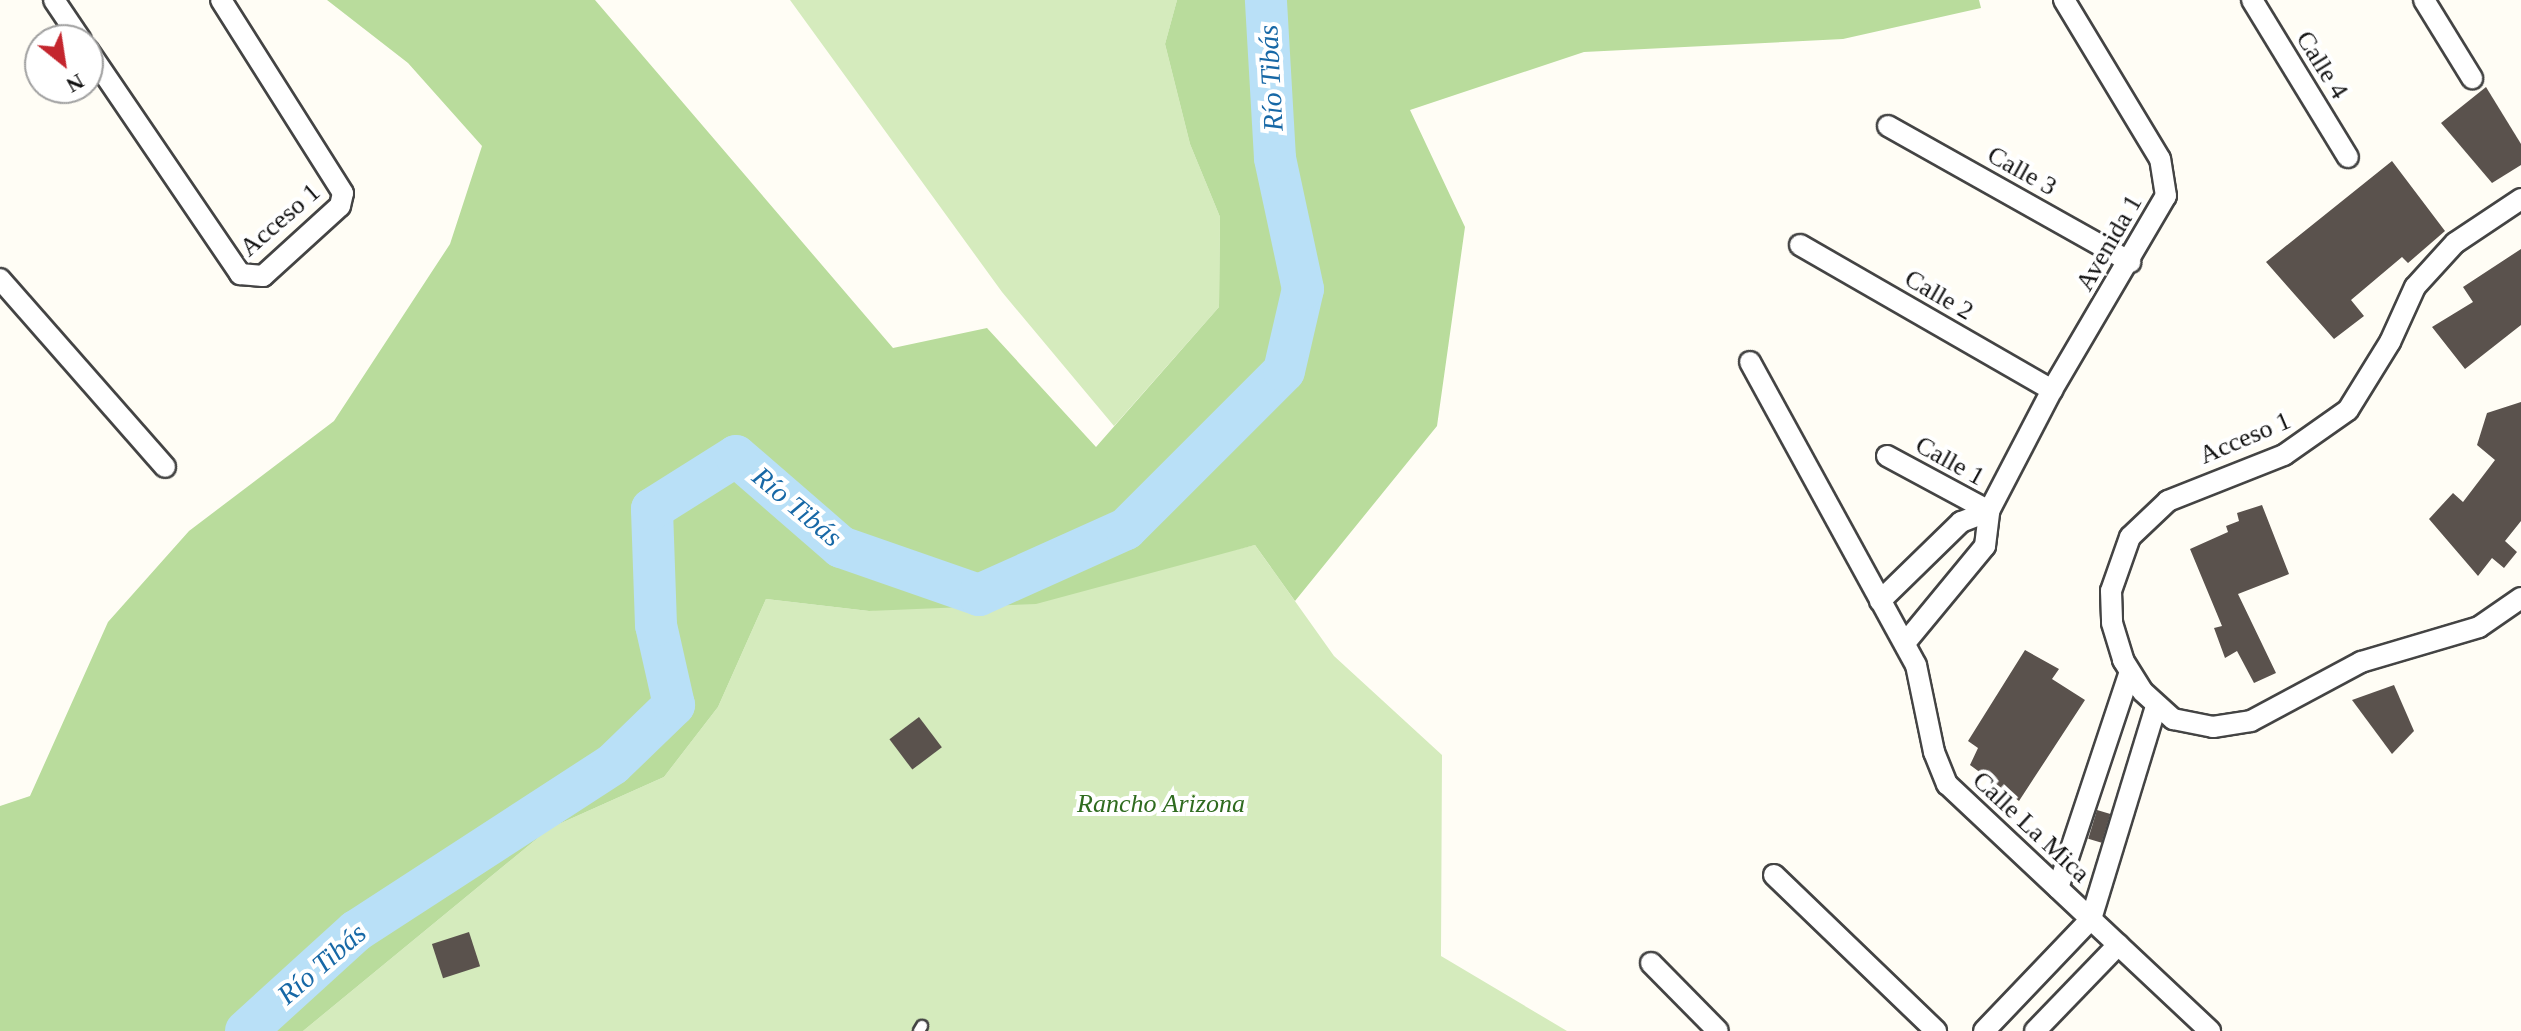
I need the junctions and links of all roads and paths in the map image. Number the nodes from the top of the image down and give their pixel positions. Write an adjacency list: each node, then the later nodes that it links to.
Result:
1 (54, 0): 6 (street)
2 (221, 0): 7 (street, Acceso 1)
3 (2064, 0): 13 (street, Avenida 1)
4 (2252, 0): 10 (street, Calle 4)
5 (2424, 0): 8 (street)
6 (70, 24)
7 (104, 74)
8 (2472, 78)
9 (1888, 126): 13 (street, Calle 3)
10 (2348, 157)
11 (2521, 199): 23 (street, Acceso 1)
12 (1800, 245): 16 (street, Calle 2)
13 (2130, 262): 16 (street, Avenida 1)
14 (0, 279): 18 (street)
15 (1750, 362): 20 (street, Calle La Mica)
16 (2052, 390): 19 (street, Avenida 1)
17 (1887, 456): 19 (street, Calle 1)
18 (165, 467)
19 (1989, 511): 20 (street); 22 (street, Avenida 1)
20 (1880, 601): 22 (street, Calle La Mica)
21 (2520, 601): 24 (street, Acceso 1)
22 (1905, 643): 26 (street, Calle La Mica)
23 (2129, 674): 24 (street, Acceso 1); 26 (street)
24 (2156, 706): 27 (street)
25 (1774, 875): 31 (street)
26 (2058, 888): 27 (street, Calle La Mica)
27 (2091, 919): 28 (street, Calle La Mica); 32 (street)
28 (2118, 945): 33 (street); 34 (street, Calle La Mica)
29 (1651, 963): 30 (street)
30 (1718, 1031)
31 (1936, 1031)
32 (1984, 1031)
33 (2035, 1031)
34 (2210, 1031)

